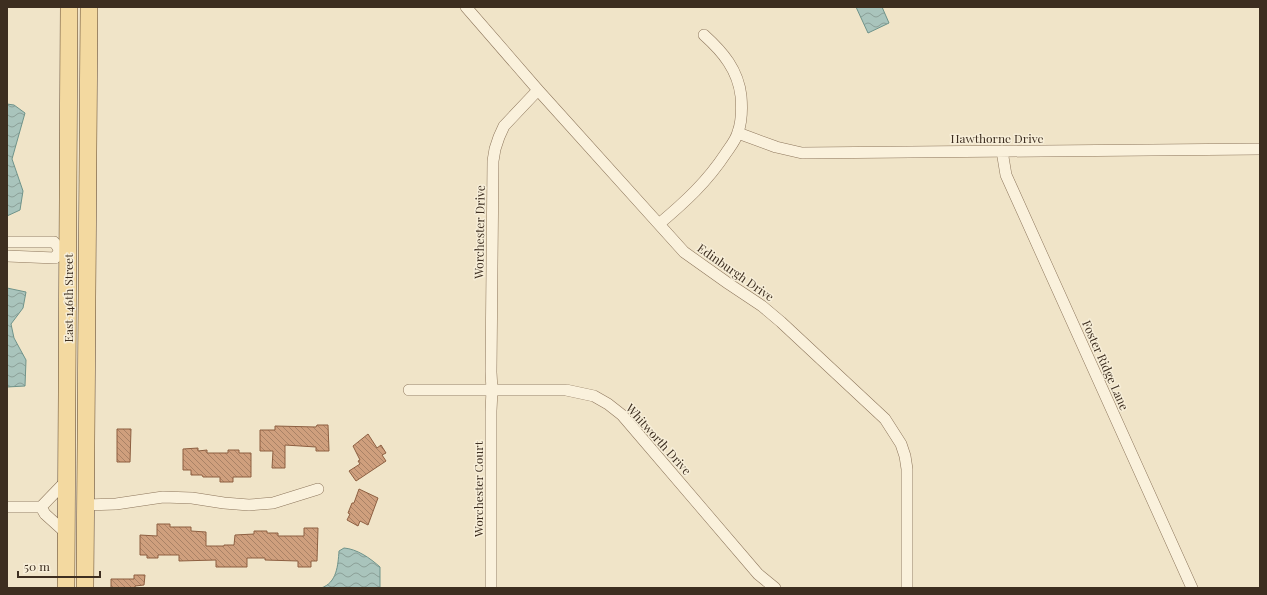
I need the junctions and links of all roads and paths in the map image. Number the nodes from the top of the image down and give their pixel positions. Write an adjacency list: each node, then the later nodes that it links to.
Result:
1 (70, 7): 11 (main road, East 146th Street)
2 (89, 7): 12 (main road, East 146th Street)
3 (466, 7): 5 (street, Edinburgh Drive)
4 (704, 35): 6 (street)
5 (538, 90): 9 (street, Edinburgh Drive); 15 (street, Worchester Drive)
6 (738, 133): 8 (street, Hawthorne Drive); 9 (street)
7 (1260, 149): 8 (street, Hawthorne Drive)
8 (1002, 152): 27 (street, Foster Ridge Lane)
9 (659, 224): 26 (street, Edinburgh Drive)
10 (7, 242): 11 (street)
11 (64, 250): 12 (street); 13 (street); 16 (main road, East 146th Street)
12 (88, 251): 18 (main road, East 146th Street)
13 (7, 256)
14 (409, 390): 15 (street, Whitworth Drive)
15 (492, 390): 24 (street, Worchester Court); 25 (street, Whitworth Drive)
16 (67, 480): 20 (street); 21 (main road, East 146th Street)
17 (318, 489): 18 (street)
18 (86, 505): 23 (main road, East 146th Street)
19 (7, 507): 20 (street)
20 (41, 507): 21 (street)
21 (66, 533): 22 (main road, East 146th Street)
22 (66, 588)
23 (85, 588)
24 (491, 588)
25 (775, 588)
26 (907, 588)
27 (1192, 588)

